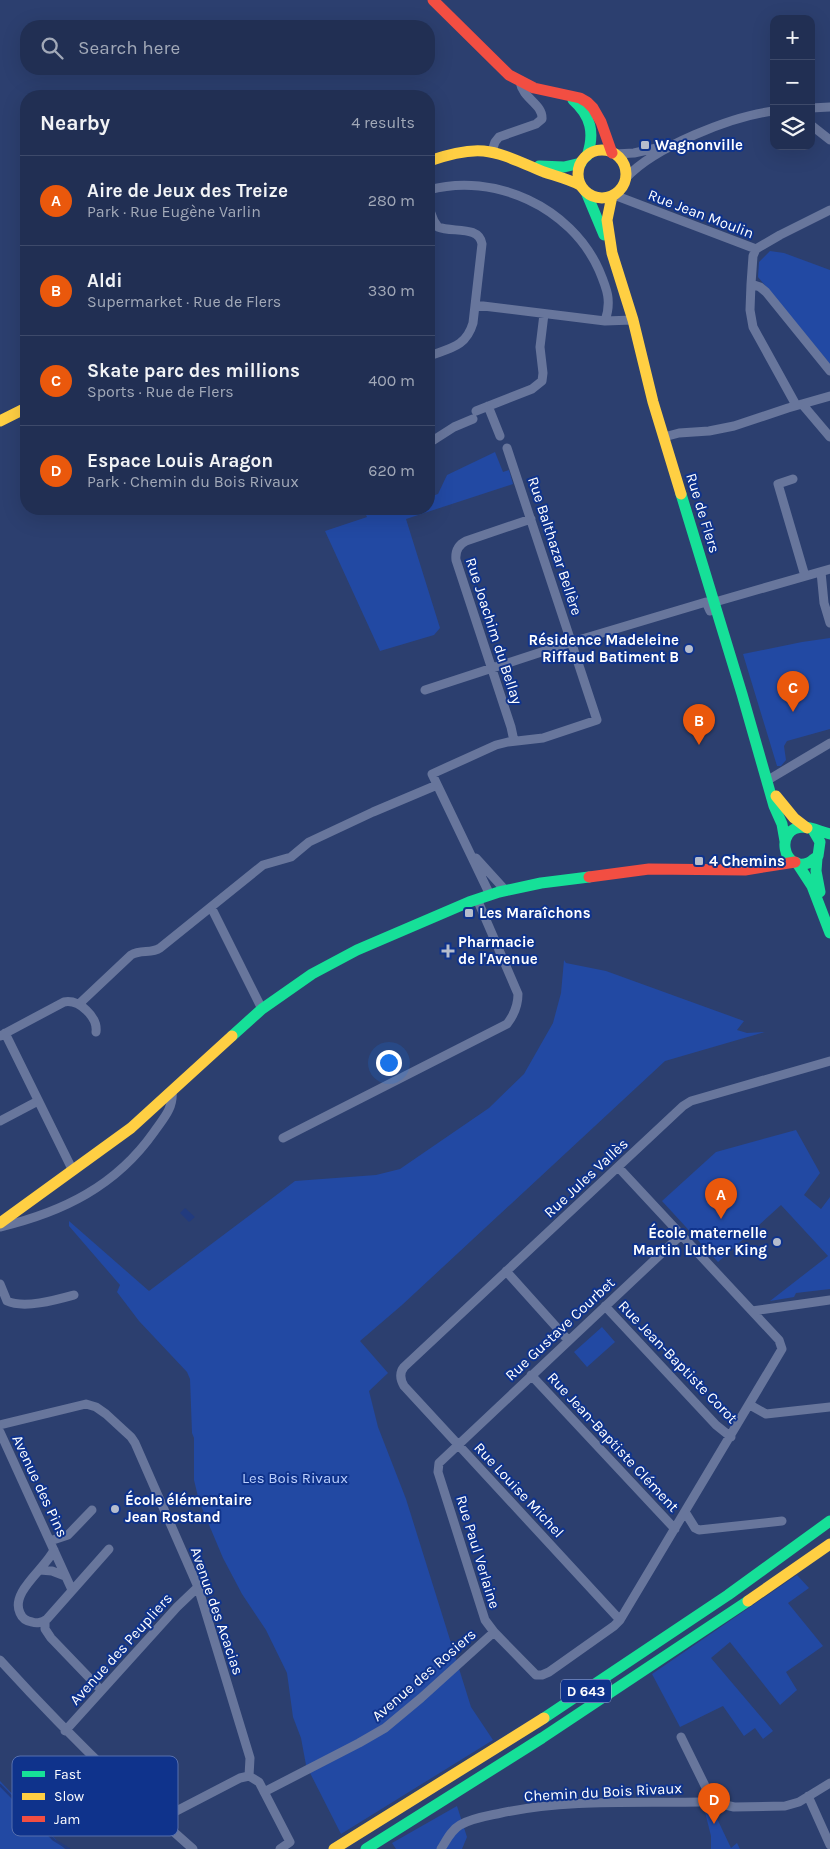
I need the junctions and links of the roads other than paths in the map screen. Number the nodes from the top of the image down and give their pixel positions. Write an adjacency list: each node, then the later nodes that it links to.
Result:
1 (432, 0): 2 (main road)
2 (520, 82): 3 (main road); 10 (street)
3 (567, 96): 11 (main road); 12 (main road)
4 (830, 107): 5 (street)
5 (815, 108)
6 (770, 111): 9 (street)
7 (815, 128): 8 (street)
8 (830, 140)
9 (681, 141): 11 (street); 15 (street)
10 (492, 151): 13 (main road); 14 (main road)
11 (614, 154): 12 (main road); 15 (main road)
12 (584, 159): 14 (main road); 17 (main road)
13 (435, 160)
14 (527, 164): 17 (main road)
15 (626, 178): 18 (main road)
16 (435, 189): 27 (street)
17 (583, 189): 18 (main road); 22 (main road, Rue de Flers)
18 (613, 195): 21 (street, Rue Jean Moulin); 22 (main road, Rue de Flers)
19 (830, 210): 21 (street, Rue Jean Moulin)
20 (435, 223): 24 (street)
21 (756, 250): 23 (street)
22 (612, 254): 26 (main road, Rue de Flers)
23 (751, 284): 29 (street); 31 (street)
24 (475, 305): 25 (street); 28 (street)
25 (544, 314): 27 (street); 32 (street)
26 (632, 320): 27 (street); 36 (main road, Rue de Flers)
27 (605, 321)
28 (435, 354)
29 (830, 371)
30 (830, 396): 31 (street)
31 (799, 405): 36 (street); 37 (street)
32 (488, 406): 35 (street); 38 (street)
33 (20, 411): 34 (main road)
34 (0, 421)
35 (500, 436)
36 (664, 437): 44 (main road, Rue de Flers)
37 (830, 437)
38 (435, 439)
39 (507, 448): 41 (street, Rue Balthazar Bellère)
40 (793, 479): 43 (street)
41 (531, 519): 46 (street, Rue Balthazar Bellère); 47 (street, Rue Joachim du Bellay)
42 (825, 571): 43 (street); 45 (street)
43 (805, 576): 44 (street)
44 (716, 606): 46 (street); 51 (main road, Rue de Flers)
45 (830, 623)
46 (572, 642): 47 (street); 49 (street, Rue Balthazar Bellère)
47 (491, 668): 48 (street); 49 (street, Rue Joachim du Bellay)
48 (425, 690)
49 (514, 741): 52 (street)
50 (830, 743): 51 (street)
51 (768, 780): 53 (main road, Rue de Flers); 55 (main road, Rue de Flers)
52 (437, 785): 56 (street); 63 (street)
53 (810, 829): 54 (main road); 55 (main road); 57 (main road)
54 (830, 834)
55 (785, 843): 58 (main road); 59 (main road)
56 (469, 850): 60 (street); 61 (street)
57 (822, 853): 58 (main road); 64 (main road)
58 (796, 863): 59 (main road); 64 (main road)
59 (723, 869): 60 (main road)
60 (506, 890): 61 (main road)
61 (490, 895): 62 (main road)
62 (477, 899): 66 (main road); 73 (street)
63 (211, 907): 65 (street); 66 (street)
64 (830, 933)
65 (79, 1004): 67 (street); 68 (street)
66 (262, 1009): 70 (main road)
67 (96, 1032)
68 (2, 1035): 71 (street)
69 (830, 1061): 74 (street, Rue Jules Vallès)
70 (172, 1091): 75 (main road); 77 (street)
71 (38, 1101): 72 (street); 75 (street)
72 (0, 1121)
73 (283, 1138)
74 (618, 1167): 78 (street); 79 (street, Rue Jules Vallès)
75 (73, 1171): 76 (main road)
76 (0, 1223)
77 (0, 1227)
78 (681, 1235): 83 (street, Rue Gustave Courbet); 84 (street)
79 (506, 1271): 85 (street); 87 (street, Rue Jules Vallès)
80 (0, 1284): 81 (street)
81 (74, 1295)
82 (830, 1300): 84 (street)
83 (605, 1306): 85 (street, Rue Gustave Courbet); 92 (street, Rue Jean-Baptiste Corot)
84 (752, 1311): 88 (street)
85 (568, 1340): 86 (street, Rue Gustave Courbet)
86 (531, 1375): 93 (street, Rue Gustave Courbet); 98 (street, Rue Jean-Baptiste Clément)
87 (400, 1377): 93 (street, Rue Louise Michel)
88 (750, 1405): 89 (street); 92 (street)
89 (830, 1408)
90 (0, 1425): 105 (street, Avenue des Acacias)
91 (0, 1432): 99 (street, Avenue des Pins)
92 (730, 1437): 95 (street)
93 (458, 1444): 108 (street, Rue Louise Michel); 109 (street, Rue Paul Verlaine)
94 (92, 1510): 99 (street)
95 (685, 1512): 96 (street); 98 (street)
96 (782, 1521)
97 (830, 1521): 125 (main road, D 643)
98 (675, 1529): 108 (street)
99 (50, 1541): 102 (street, Avenue des Pins)
100 (830, 1544): 126 (main road, D 643)
101 (109, 1549): 106 (street)
102 (54, 1550): 103 (street); 104 (street, Avenue des Pins)
103 (40, 1570): 104 (street); 107 (street)
104 (65, 1576): 106 (street)
105 (198, 1587): 111 (street, Avenue des Peupliers); 115 (street, Avenue des Acacias)
106 (72, 1590): 107 (street)
107 (45, 1620): 111 (street)
108 (620, 1620): 109 (street, Rue Paul Verlaine)
109 (494, 1632): 117 (street, Avenue des Rosiers)
110 (0, 1660): 112 (street)
111 (101, 1690): 112 (street, Avenue des Peupliers)
112 (65, 1731): 114 (street)
113 (681, 1737): 119 (street)
114 (91, 1756)
115 (249, 1776): 117 (street); 120 (street)
116 (830, 1783): 118 (street, Chemin du Bois Rivaux)
117 (264, 1792): 124 (street)
118 (808, 1796): 119 (street, Chemin du Bois Rivaux); 122 (street)
119 (713, 1802): 127 (street, Chemin du Bois Rivaux)
120 (178, 1810)
121 (178, 1836): 123 (street)
122 (830, 1845)
123 (193, 1849)
124 (280, 1849)
125 (334, 1849)
126 (366, 1849)
127 (441, 1849)

